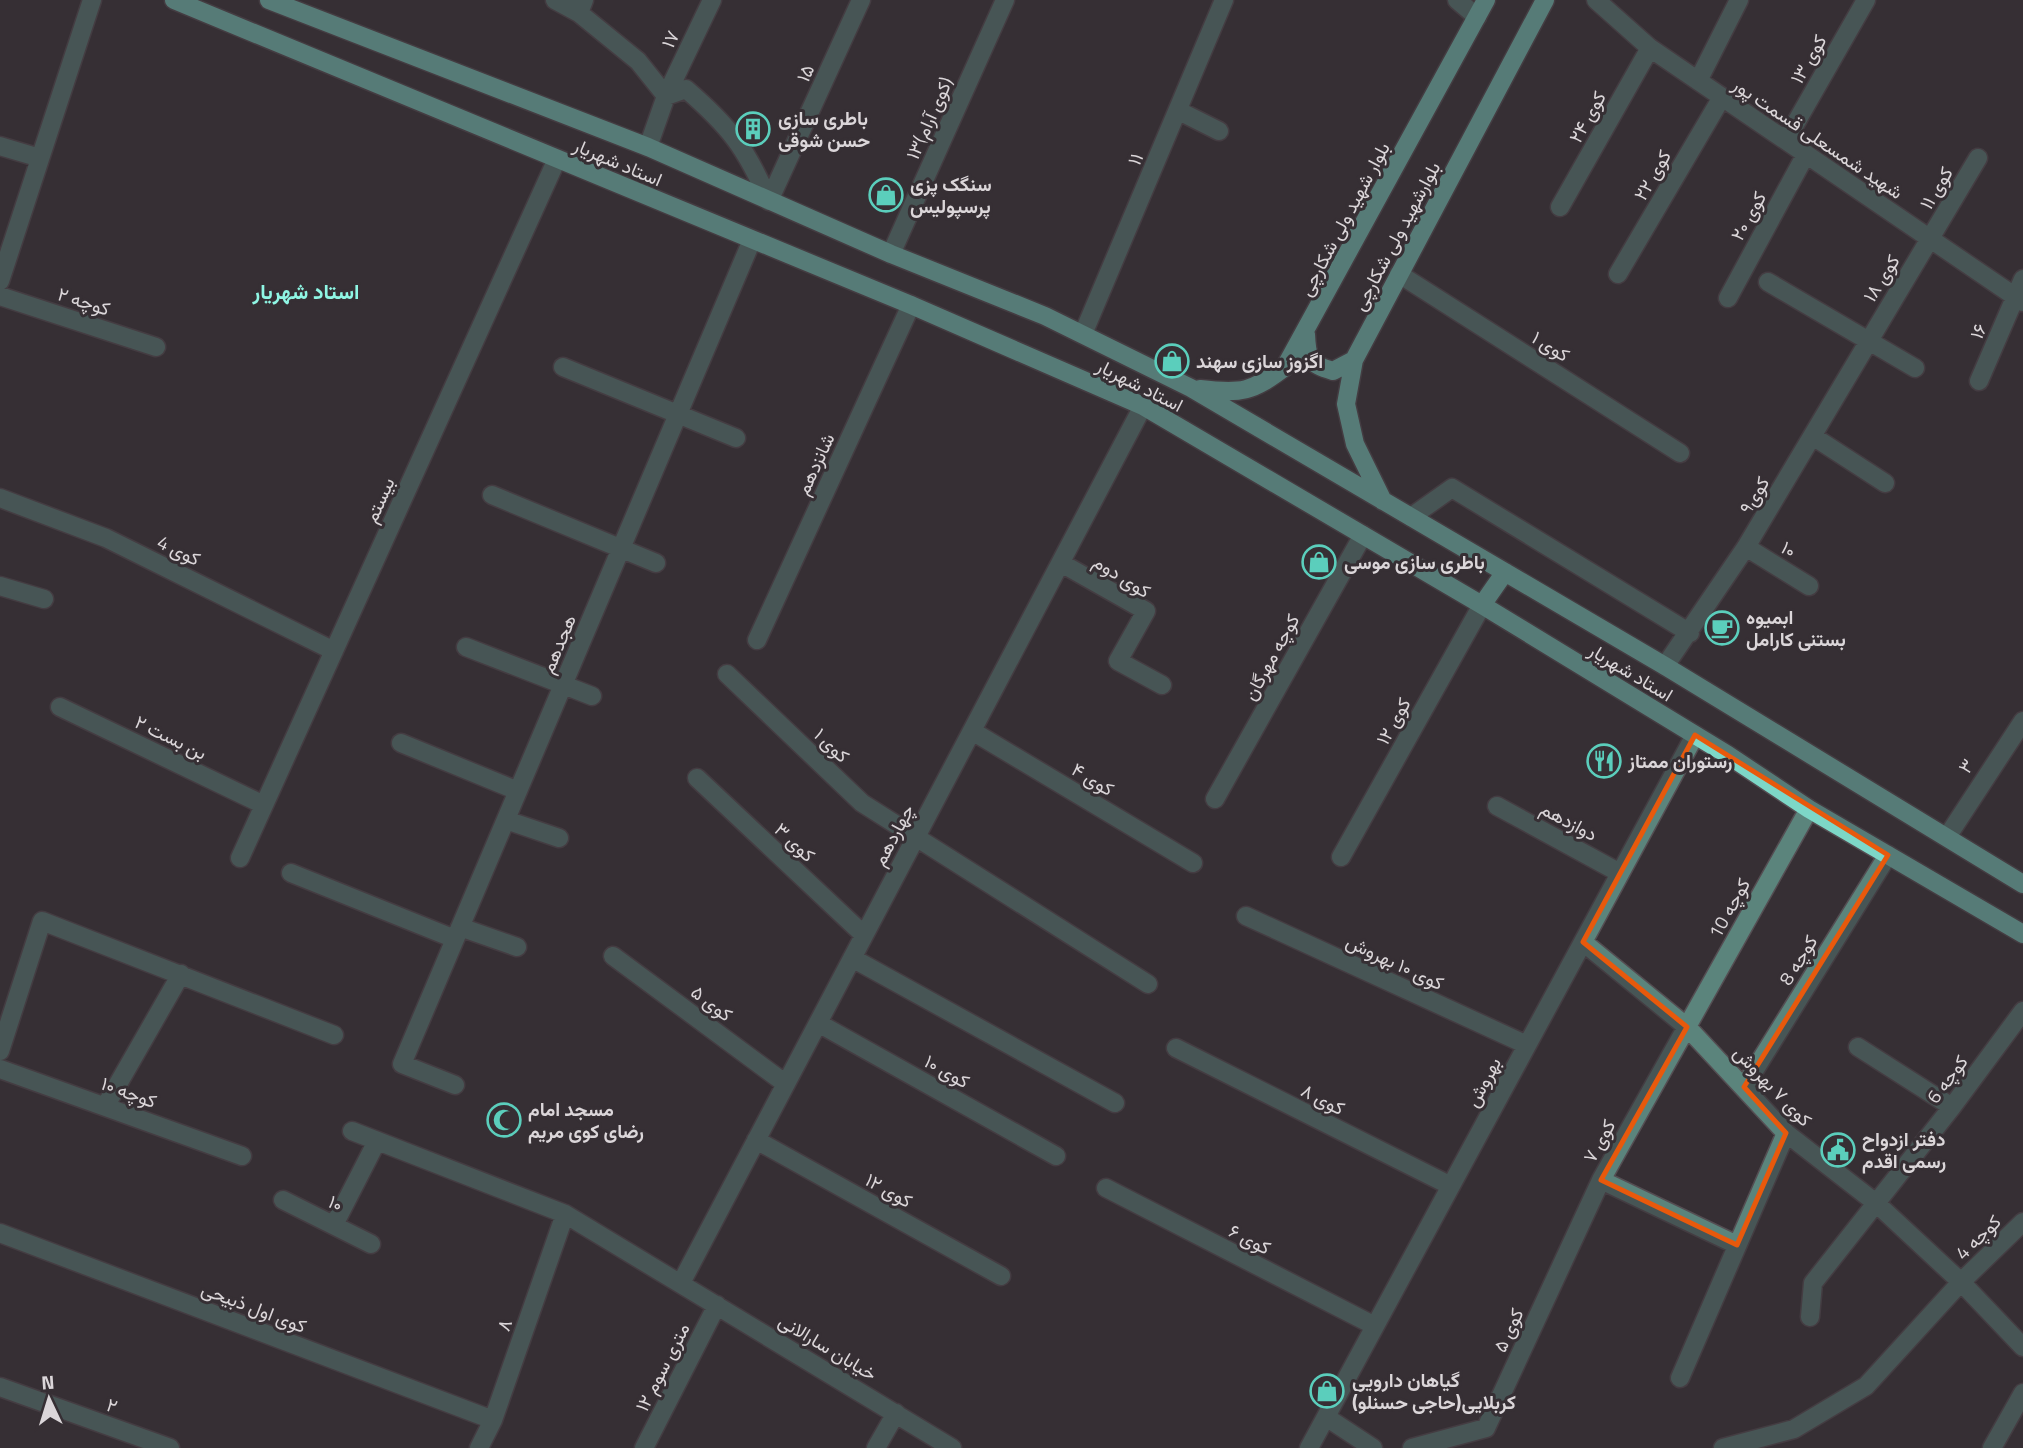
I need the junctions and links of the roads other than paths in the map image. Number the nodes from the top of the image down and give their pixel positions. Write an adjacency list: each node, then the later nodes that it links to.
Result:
1 (92, 0): 27 (street)
2 (174, 0): 29 (main road, استاد شهریار)
3 (269, 0): 25 (main road, استاد شهریار)
4 (555, 0): 15 (street)
5 (712, 0): 19 (street, ۱۷)
6 (861, 0): 30 (street, ۱۵)
7 (1005, 0): 34 (street, ۱۳(کوی آرام))
8 (1224, 0): 21 (street, ۱۱)
9 (1457, 0): 16 (street)
10 (1486, 0): 16 (main road, بلوار شهید ولی شکارچی)
11 (1545, 0): 35 (main road, بلوارشهید ولی شکارچی)
12 (1596, 0): 17 (street, شهید شمسعلی قسمت پور)
13 (1739, 0): 18 (street)
14 (1867, 0): 23 (street, کوی ۱۳)
15 (581, 6): 19 (street)
16 (1477, 17): 45 (main road, بلوار شهید ولی شکارچی)
17 (1650, 48): 18 (street, شهید شمسعلی قسمت پور); 31 (street, کوی ۲۴)
18 (1698, 81): 20 (street, شهید شمسعلی قسمت پور)
19 (666, 96): 25 (street, ۱۷); 30 (street)
20 (1722, 97): 23 (street, شهید شمسعلی قسمت پور); 36 (street, کوی ۲۲)
21 (1179, 110): 22 (street); 44 (street, ۱۱)
22 (1219, 131)
23 (1786, 140): 26 (street, شهید شمسعلی قسمت پور)
24 (0, 146): 27 (street)
25 (648, 147): 30 (main road, استاد شهریار)
26 (1806, 154): 32 (street, شهید شمسعلی قسمت پور); 41 (street, کوی ۲۰)
27 (40, 158): 38 (street)
28 (1978, 158): 32 (street, کوی ۱۱)
29 (557, 159): 33 (main road, استاد شهریار); 76 (street, بیستم)
30 (769, 201): 34 (main road, استاد شهریار)
31 (1560, 207)
32 (1930, 239): 42 (street, شهید شمسعلی قسمت پور); 46 (street, کوی ۱۸)
33 (752, 240): 43 (main road, استاد شهریار); 54 (street, هجدهم)
34 (891, 254): 44 (main road, استاد شهریار)
35 (1399, 274): 48 (main road, بلوارشهید ولی شکارچی); 57 (street, کوی ۱)
36 (1618, 274)
37 (2023, 279): 42 (street, ۱۶)
38 (0, 281)
39 (1768, 282): 46 (street)
40 (0, 296): 47 (street, کوچه ۲)
41 (1728, 298)
42 (2019, 299): 51 (street, ۱۶)
43 (911, 305): 53 (main road, استاد شهریار); 74 (street, شانزدهم)
44 (1083, 334): 52 (main road, استاد شهریار)
45 (1306, 334): 48 (main road); 52 (main road, بلوار شهید ولی شکارچی)
46 (1868, 339): 50 (street); 55 (street, کوی۹)
47 (156, 346)
48 (1354, 360): 61 (main road, بلوارشهید ولی شکارچی)
49 (563, 367): 54 (street)
50 (1915, 368)
51 (1979, 381)
52 (1191, 388): 61 (main road, استاد شهریار)
53 (1143, 406): 63 (main road, استاد شهریار); 67 (street, چهاردهم)
54 (678, 416): 56 (street); 64 (street, هجدهم)
55 (1814, 437): 58 (street); 65 (street, کوی۹)
56 (736, 438)
57 (1680, 453)
58 (1885, 483)
59 (492, 495): 64 (street)
60 (0, 498): 76 (street, کوی 4)
61 (1384, 501): 62 (main road, استاد شهریار)
62 (1411, 517): 68 (main road, استاد شهریار); 73 (street)
63 (1363, 535): 72 (main road, استاد شهریار); 89 (street, کوچه مهرگان)
64 (622, 547): 66 (street); 79 (street, هجدهم)
65 (1746, 547): 70 (street, ۱۰); 73 (street, کوی۹)
66 (656, 563)
67 (1061, 563): 80 (street, کوی دوم); 84 (street, چهاردهم)
68 (1504, 572): 72 (main road); 77 (main road, استاد شهریار)
69 (0, 586): 71 (street)
70 (1809, 586)
71 (44, 599)
72 (1482, 605): 85 (main road, استاد شهریار); 98 (street, کوی ۱۲)
73 (1690, 633): 77 (street, کوی۹)
74 (757, 640)
75 (466, 647): 79 (street)
76 (334, 651): 90 (street, بیستم)
77 (1665, 666): 94 (main road, استاد شهریار)
78 (727, 674): 96 (street, کوی ۱)
79 (563, 685): 81 (street); 88 (street, هجدهم)
80 (1162, 685)
81 (592, 696)
82 (60, 707): 90 (street, بن بست ۲)
83 (2023, 720): 94 (street, ۳)
84 (972, 732): 96 (street, چهاردهم); 100 (street, کوی ۴)
85 (1695, 735): 92 (main road, استاد شهریار); 102 (street, بهروش)
86 (401, 743): 88 (street)
87 (697, 778): 107 (street, کوی ۳)
88 (518, 791): 93 (street, هجدهم)
89 (1215, 799)
90 (264, 805): 99 (street, بیستم)
91 (1497, 806): 102 (street, دوازدهم)
92 (1809, 809): 97 (main road, استاد شهریار); 116 (street, کوچه 10)
93 (506, 820): 95 (street); 105 (street, هجدهم)
94 (1947, 837): 103 (main road, استاد شهریار)
95 (559, 838)
96 (915, 839): 107 (street, چهاردهم); 113 (street)
97 (1888, 855): 106 (main road, استاد شهریار); 125 (street, کوچه 8)
98 (1340, 857)
99 (240, 858)
100 (1194, 863)
101 (291, 873): 105 (street)
102 (1620, 873): 108 (street, بهروش)
103 (2023, 884)
104 (1246, 916): 118 (street, کوی ۱۰ بهروش)
105 (458, 933): 109 (street); 124 (street, هجدهم)
106 (2023, 934)
107 (864, 935): 111 (street, چهاردهم)
108 (1583, 942): 116 (street, کوی ۷ بهروش); 118 (street, بهروش)
109 (517, 947)
110 (614, 956): 123 (street, کوی ۵)
111 (852, 958): 115 (street, چهاردهم); 126 (street)
112 (181, 974): 117 (street); 121 (street); 127 (street)
113 (1148, 984)
114 (2023, 1011): 128 (street, کوچه 6)
115 (818, 1023): 123 (street, چهاردهم); 134 (street, کوی ۱۰)
116 (1687, 1027): 125 (street, کوی ۷ بهروش); 135 (street, کوی ۷)
117 (334, 1035)
118 (1527, 1045): 136 (street, بهروش)
119 (1858, 1047): 128 (street)
120 (1176, 1048): 136 (street, کوی ۸)
121 (0, 1051)
122 (0, 1069): 127 (street, کوچه ۱۰)
123 (786, 1084): 131 (street, چهاردهم)
124 (455, 1085)
125 (1744, 1087): 130 (street, کوی ۷ بهروش)
126 (1115, 1103)
127 (106, 1105): 133 (street, کوچه ۱۰)
128 (1952, 1107): 139 (street, کوچه 6)
129 (352, 1131): 132 (street, خیابان سارالانی)
130 (1786, 1133): 139 (street, کوی ۷ بهروش); 145 (street)
131 (756, 1140): 146 (street, کوی ۱۲); 148 (street, چهاردهم)
132 (377, 1141): 140 (street, خیابان سارالانی); 142 (street)
133 (242, 1156)
134 (1056, 1156)
135 (1601, 1180): 145 (street, کوی ۷); 166 (street, کوی ۵)
136 (1451, 1186): 151 (street, بهروش)
137 (1106, 1188): 151 (street, کوی ۶)
138 (283, 1200): 142 (street, ۱۰)
139 (1876, 1203): 147 (street, کوی ۷ بهروش); 150 (street, کوچه 6)
140 (565, 1214): 148 (street, خیابان سارالانی); 158 (street, ۸)
141 (2023, 1222): 147 (street, کوچه 4)
142 (334, 1225): 144 (street, ۱۰)
143 (0, 1233): 158 (street, کوی اول ذبیحی)
144 (372, 1244)
145 (1737, 1245): 153 (street)
146 (1002, 1276)
147 (1961, 1282): 152 (street, کوی ۷ بهروش); 167 (street, کوچه 4)
148 (681, 1283): 149 (street, خیابان سارالانی)
149 (717, 1305): 156 (street, خیابان سارالانی); 161 (street, ۱۲ متری سوم)
150 (1810, 1317)
151 (1375, 1326): 157 (street, بهروش)
152 (2023, 1347)
153 (1680, 1378)
154 (0, 1387): 159 (street, ۲)
155 (2023, 1392): 168 (street)
156 (895, 1413): 162 (street); 163 (street, خیابان سارالانی)
157 (1326, 1417): 164 (street, بهروش); 165 (street)
158 (493, 1420): 160 (street, ۸)
159 (170, 1448)
160 (480, 1448)
161 (644, 1448)
162 (876, 1448)
163 (952, 1448)
164 (1309, 1448)
165 (1373, 1448)
166 (1412, 1448)
167 (1723, 1448)
168 (1992, 1448)

